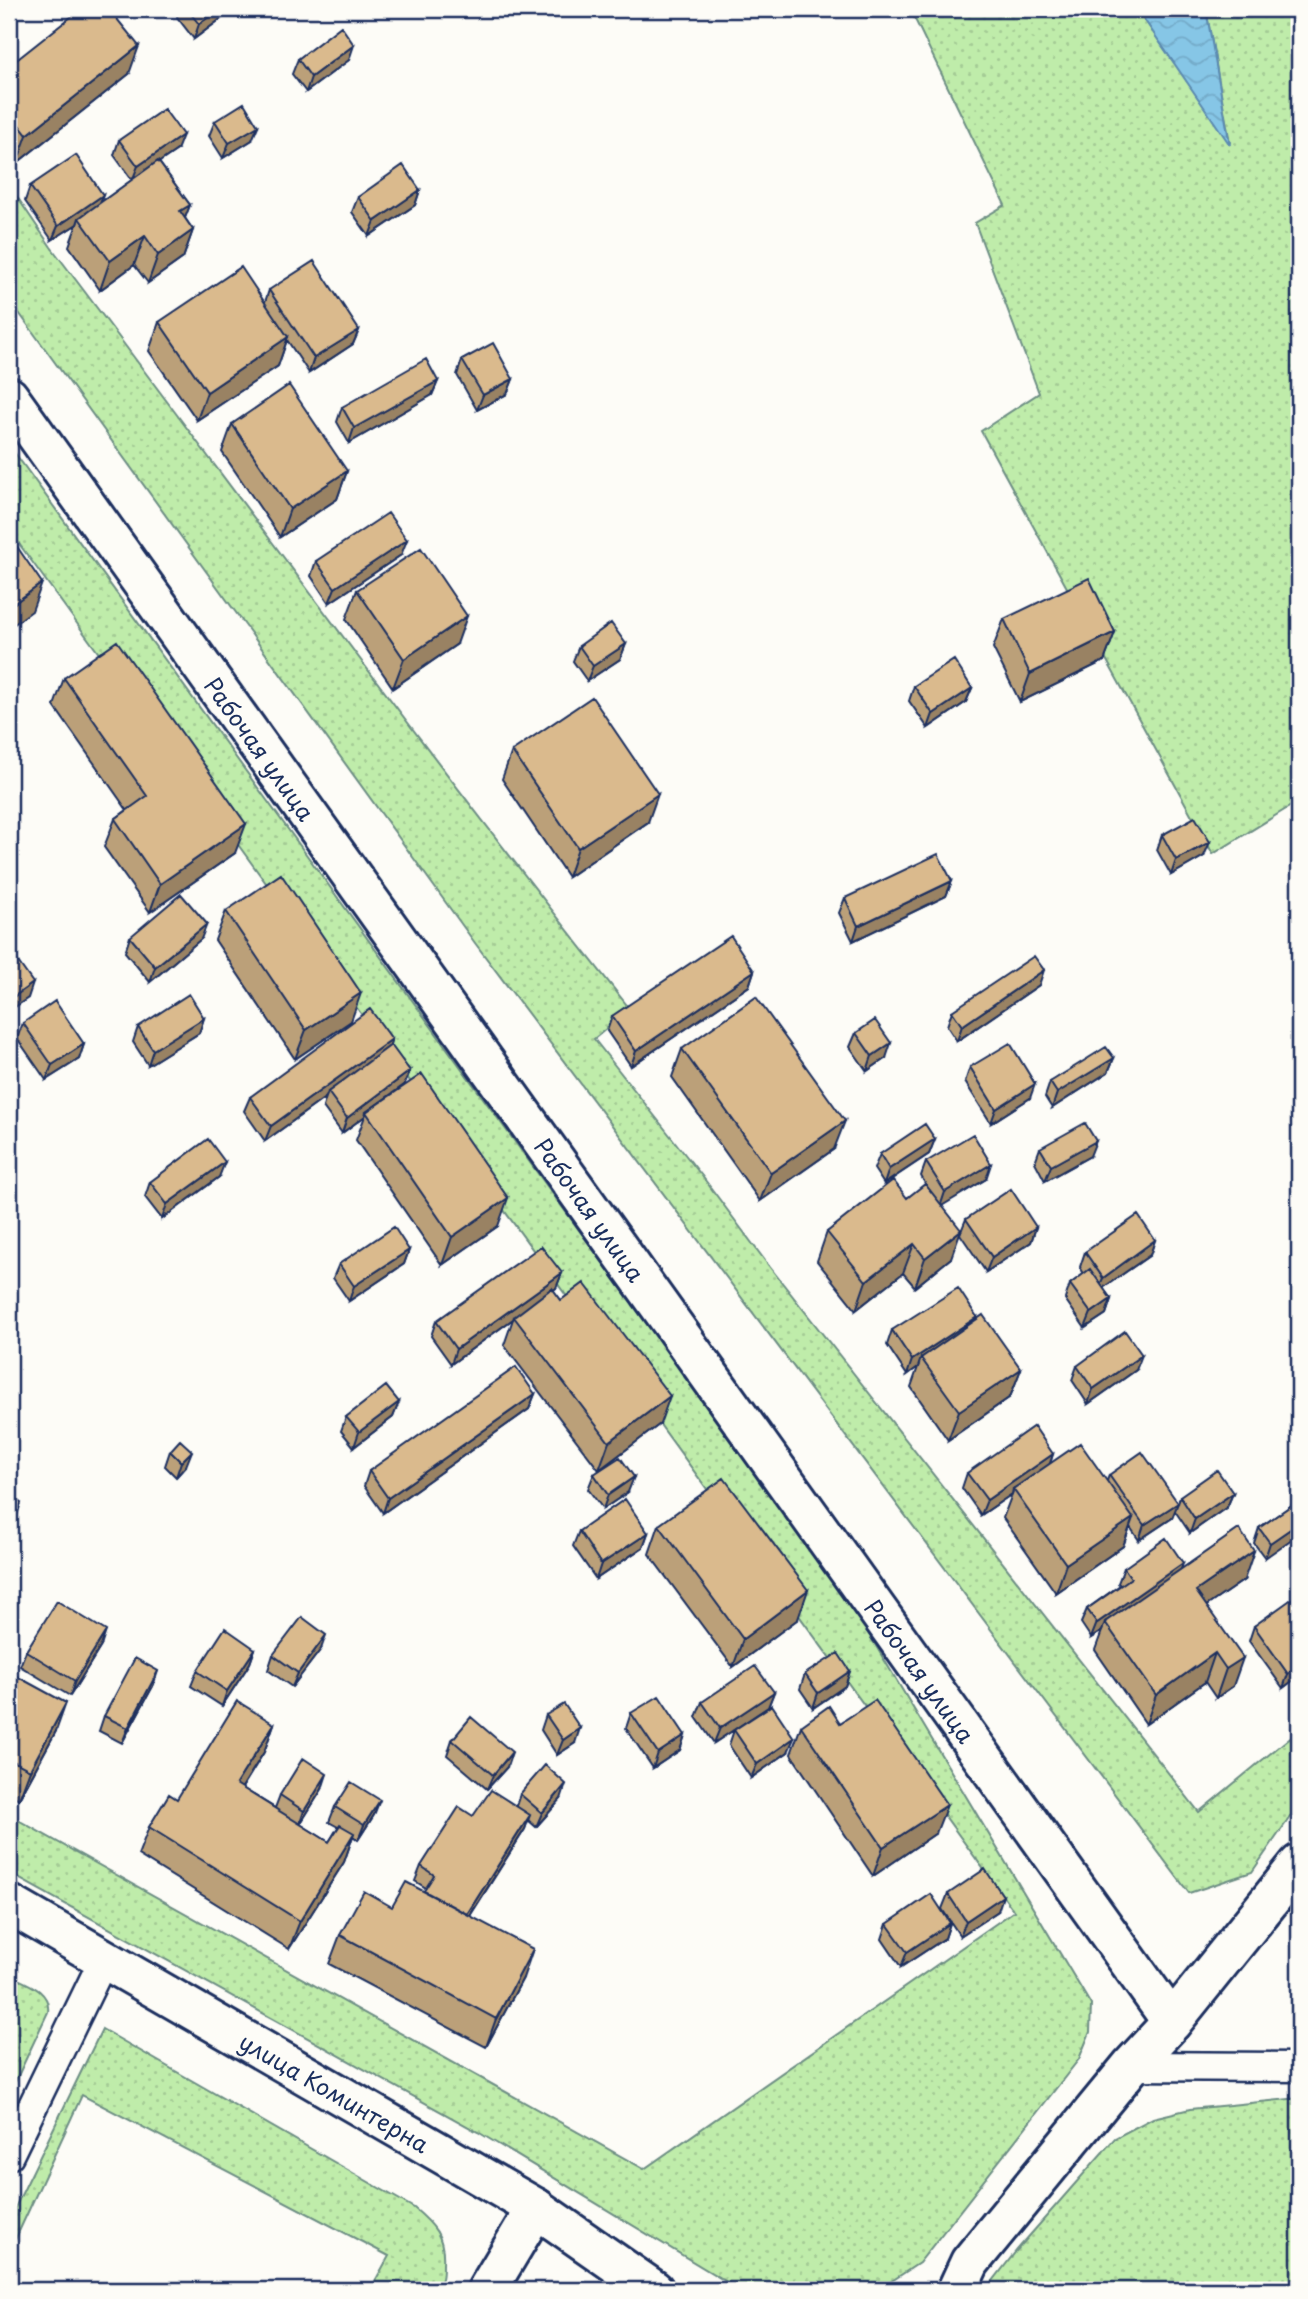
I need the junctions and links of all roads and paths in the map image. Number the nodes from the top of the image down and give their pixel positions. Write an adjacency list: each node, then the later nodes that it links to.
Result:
1 (9, 397): 5 (street, Рабочая улица)
2 (1299, 1864): 5 (street)
3 (9, 1904): 4 (street, улица Коминтерна)
4 (104, 1959): 8 (lane); 9 (street, улица Коминтерна)
5 (1172, 2022): 6 (street)
6 (1131, 2066): 7 (lane); 12 (street)
7 (1299, 2067)
8 (9, 2155)
9 (536, 2208): 10 (street); 11 (street, улица Коминтерна)
10 (487, 2290)
11 (654, 2290)
12 (957, 2290)

